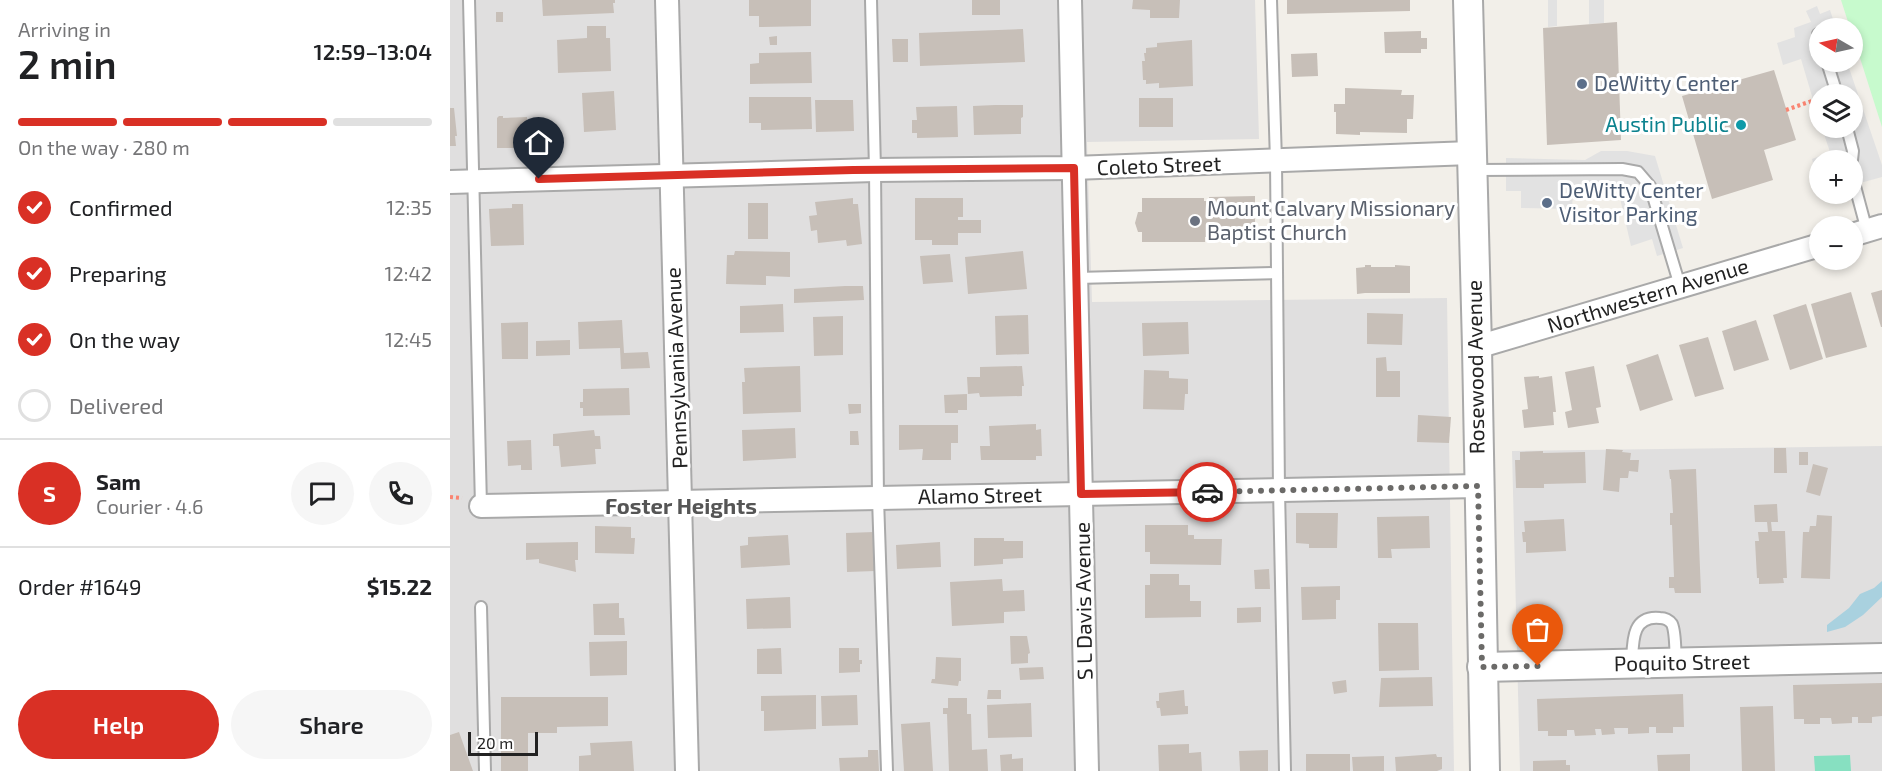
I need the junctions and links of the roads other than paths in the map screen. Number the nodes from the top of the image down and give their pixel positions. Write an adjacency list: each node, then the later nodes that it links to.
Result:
1 (469, 0): 12 (lane)
2 (667, 0): 11 (street, Pennsylvania Avenue)
3 (871, 0): 10 (lane)
4 (1070, 0): 9 (street, S L Davis Avenue)
5 (1271, 0): 7 (lane)
6 (1468, 0): 8 (street, Rosewood Avenue)
7 (1276, 161): 8 (street, Coleto Street); 9 (street, Coleto Street); 16 (lane)
8 (1472, 162): 18 (lane); 19 (street, Rosewood Avenue)
9 (1074, 168): 10 (street, Coleto Street); 17 (street, S L Davis Avenue)
10 (876, 170): 11 (street, Coleto Street); 23 (lane)
11 (671, 175): 12 (street, Coleto Street); 24 (street, Pennsylvania Avenue)
12 (461, 182): 25 (lane)
13 (1860, 204): 14 (lane)
14 (1867, 231)
15 (1809, 248): 18 (street, Northwestern Avenue)
16 (1277, 273): 17 (lane); 21 (lane)
17 (1076, 278): 22 (street, S L Davis Avenue)
18 (1680, 286): 19 (street, Northwestern Avenue)
19 (1477, 347): 20 (street, Rosewood Avenue)
20 (1478, 486): 21 (street, Alamo Street); 30 (street, Rosewood Avenue)
21 (1279, 490): 22 (street, Alamo Street); 35 (lane)
22 (1081, 494): 23 (street, Alamo Street); 34 (street, S L Davis Avenue)
23 (878, 498): 24 (street, Alamo Street); 33 (lane)
24 (680, 502): 25 (street, Alamo Street); 32 (street, Pennsylvania Avenue)
25 (481, 506)
26 (481, 607): 31 (lane)
27 (1882, 658): 28 (street, Poquito Street)
28 (1676, 663): 29 (street, Poquito Street); 29 (lane)
29 (1632, 664): 30 (street, Poquito Street)
30 (1482, 667): 36 (street, Rosewood Avenue)
31 (485, 771)
32 (687, 771)
33 (887, 771)
34 (1087, 771)
35 (1285, 771)
36 (1485, 771)

